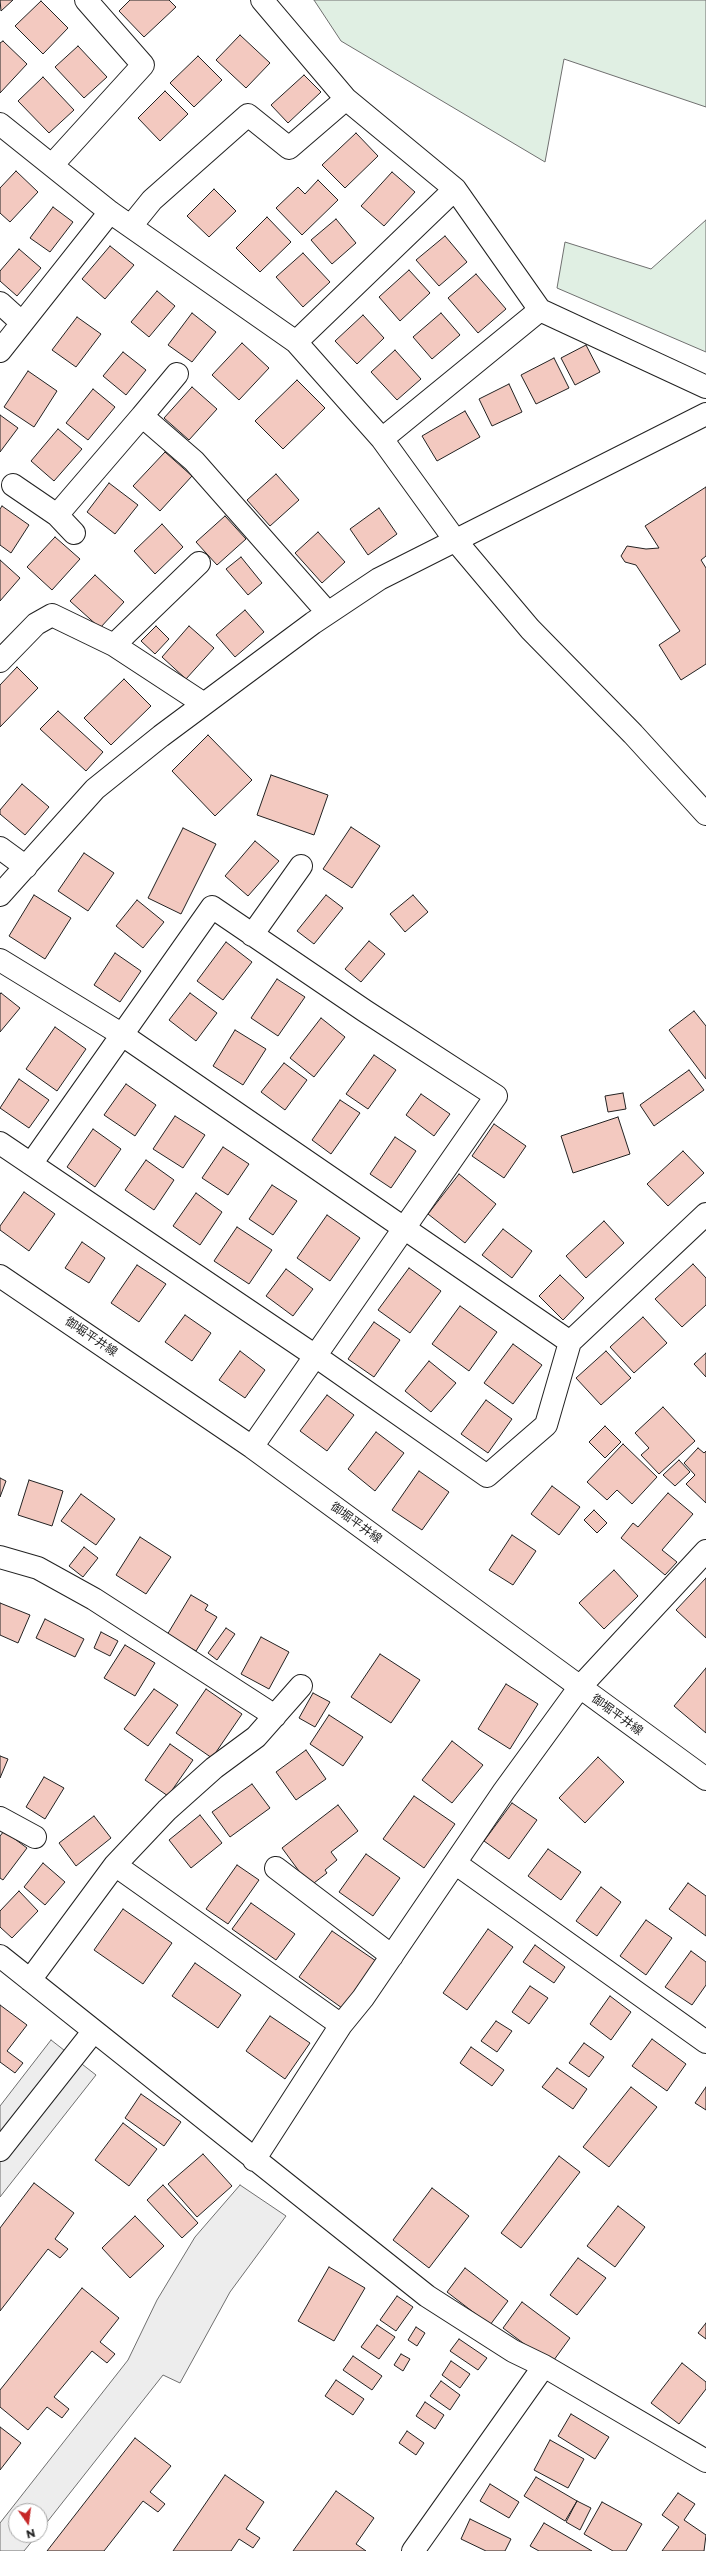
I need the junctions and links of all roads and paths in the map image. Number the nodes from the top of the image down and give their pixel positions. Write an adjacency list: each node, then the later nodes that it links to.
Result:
1 (86, 0): 5 (street)
2 (262, 0): 3 (street)
3 (346, 99): 6 (street); 8 (street)
4 (0, 124): 5 (street)
5 (53, 164): 7 (street)
6 (455, 189): 10 (street); 12 (street)
7 (110, 212): 8 (street); 11 (street)
8 (131, 226): 12 (street)
9 (0, 302): 11 (street)
10 (540, 310): 15 (street); 18 (street)
11 (21, 322): 13 (street)
12 (296, 342): 18 (street)
13 (0, 351)
14 (177, 374): 17 (street)
15 (706, 386)
16 (706, 414): 22 (street)
17 (142, 416): 20 (street); 24 (street)
18 (382, 439): 22 (street)
19 (13, 485): 20 (street)
20 (57, 515): 21 (street)
21 (74, 533)
22 (455, 540): 24 (street); 28 (street)
23 (199, 562): 25 (street)
24 (328, 613): 27 (street)
25 (114, 645): 26 (street); 27 (street)
26 (0, 661)
27 (204, 704): 31 (street)
28 (706, 814)
29 (0, 848): 31 (street)
30 (301, 866): 33 (street)
31 (26, 867): 32 (street)
32 (0, 895)
33 (252, 935): 35 (street); 39 (street)
34 (0, 960): 35 (street)
35 (121, 1034): 37 (street); 39 (street)
36 (0, 1144): 37 (street)
37 (31, 1164): 42 (street)
38 (706, 1214): 41 (street)
39 (402, 1229): 41 (street); 42 (street)
40 (0, 1276): 43 (street, 御堀平井線)
41 (570, 1342): 42 (street)
42 (314, 1355): 43 (street)
43 (252, 1447): 47 (street, 御堀平井線)
44 (706, 1551): 47 (street)
45 (0, 1557): 48 (street)
46 (301, 1686): 48 (street)
47 (579, 1688): 49 (street, 御堀平井線); 52 (street)
48 (275, 1716): 53 (street)
49 (706, 1779)
50 (0, 1818): 51 (street)
51 (35, 1836)
52 (455, 1863): 56 (street); 60 (street)
53 (115, 1865): 57 (street); 58 (street)
54 (276, 1868): 56 (street)
55 (0, 1956): 57 (street)
56 (392, 1956): 58 (street)
57 (30, 1980): 59 (street)
58 (341, 2025): 62 (street)
59 (92, 2032): 61 (street); 62 (street)
60 (706, 2042)
61 (0, 2150)
62 (254, 2160): 63 (street)
63 (544, 2366): 64 (street); 65 (street)
64 (705, 2459)
65 (413, 2551)

